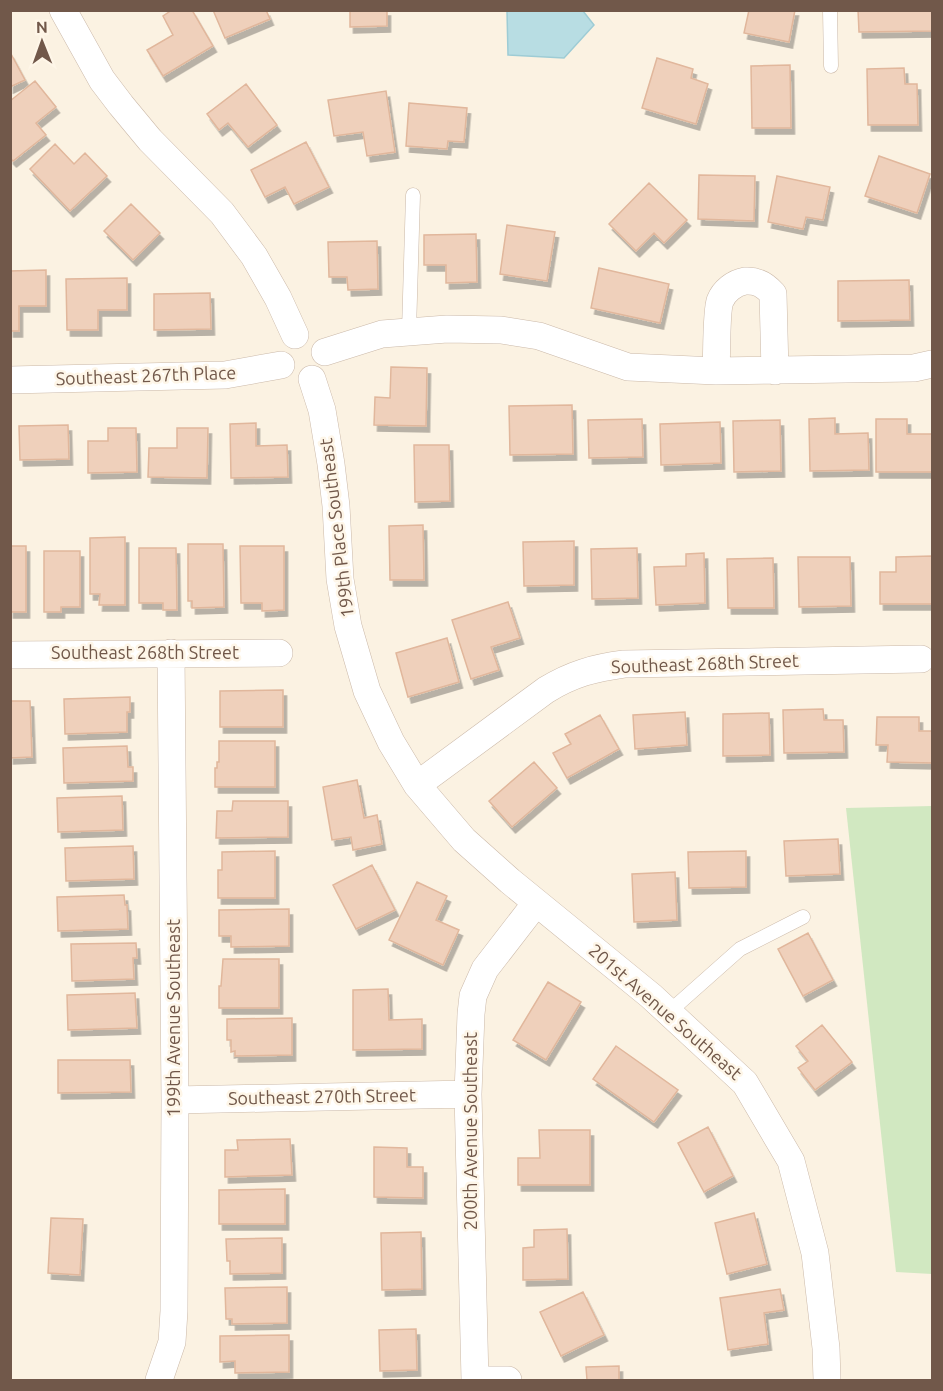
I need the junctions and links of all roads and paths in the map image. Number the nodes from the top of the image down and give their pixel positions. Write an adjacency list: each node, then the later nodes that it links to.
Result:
1 (63, 10): 6 (street)
2 (830, 10): 3 (lane)
3 (831, 66)
4 (413, 195): 5 (lane)
5 (409, 331): 7 (street); 11 (street)
6 (295, 335): 7 (street); 9 (street)
7 (326, 352): 12 (street)
8 (933, 364): 10 (street)
9 (281, 365): 12 (street); 13 (street, Southeast 267th Place)
10 (775, 370): 11 (street); 11 (street)
11 (716, 371)
12 (312, 379): 18 (street, 199th Place Southeast)
13 (10, 380)
14 (279, 652): 15 (street, Southeast 268th Street)
15 (171, 653): 16 (street, Southeast 268th Street); 23 (street, 199th Avenue Southeast)
16 (10, 655)
17 (921, 659): 18 (street, Southeast 268th Street)
18 (417, 785): 19 (street, 199th Place Southeast)
19 (536, 903): 21 (street, 201st Avenue Southeast); 22 (street, 200th Avenue Southeast)
20 (803, 917): 21 (lane)
21 (669, 1012): 27 (street, 201st Avenue Southeast)
22 (468, 1094): 23 (street, Southeast 270th Street); 25 (street, 200th Avenue Southeast)
23 (175, 1100): 24 (street, 199th Avenue Southeast)
24 (159, 1380)
25 (475, 1380): 26 (street, 200th Avenue Southeast)
26 (508, 1380)
27 (828, 1380)

